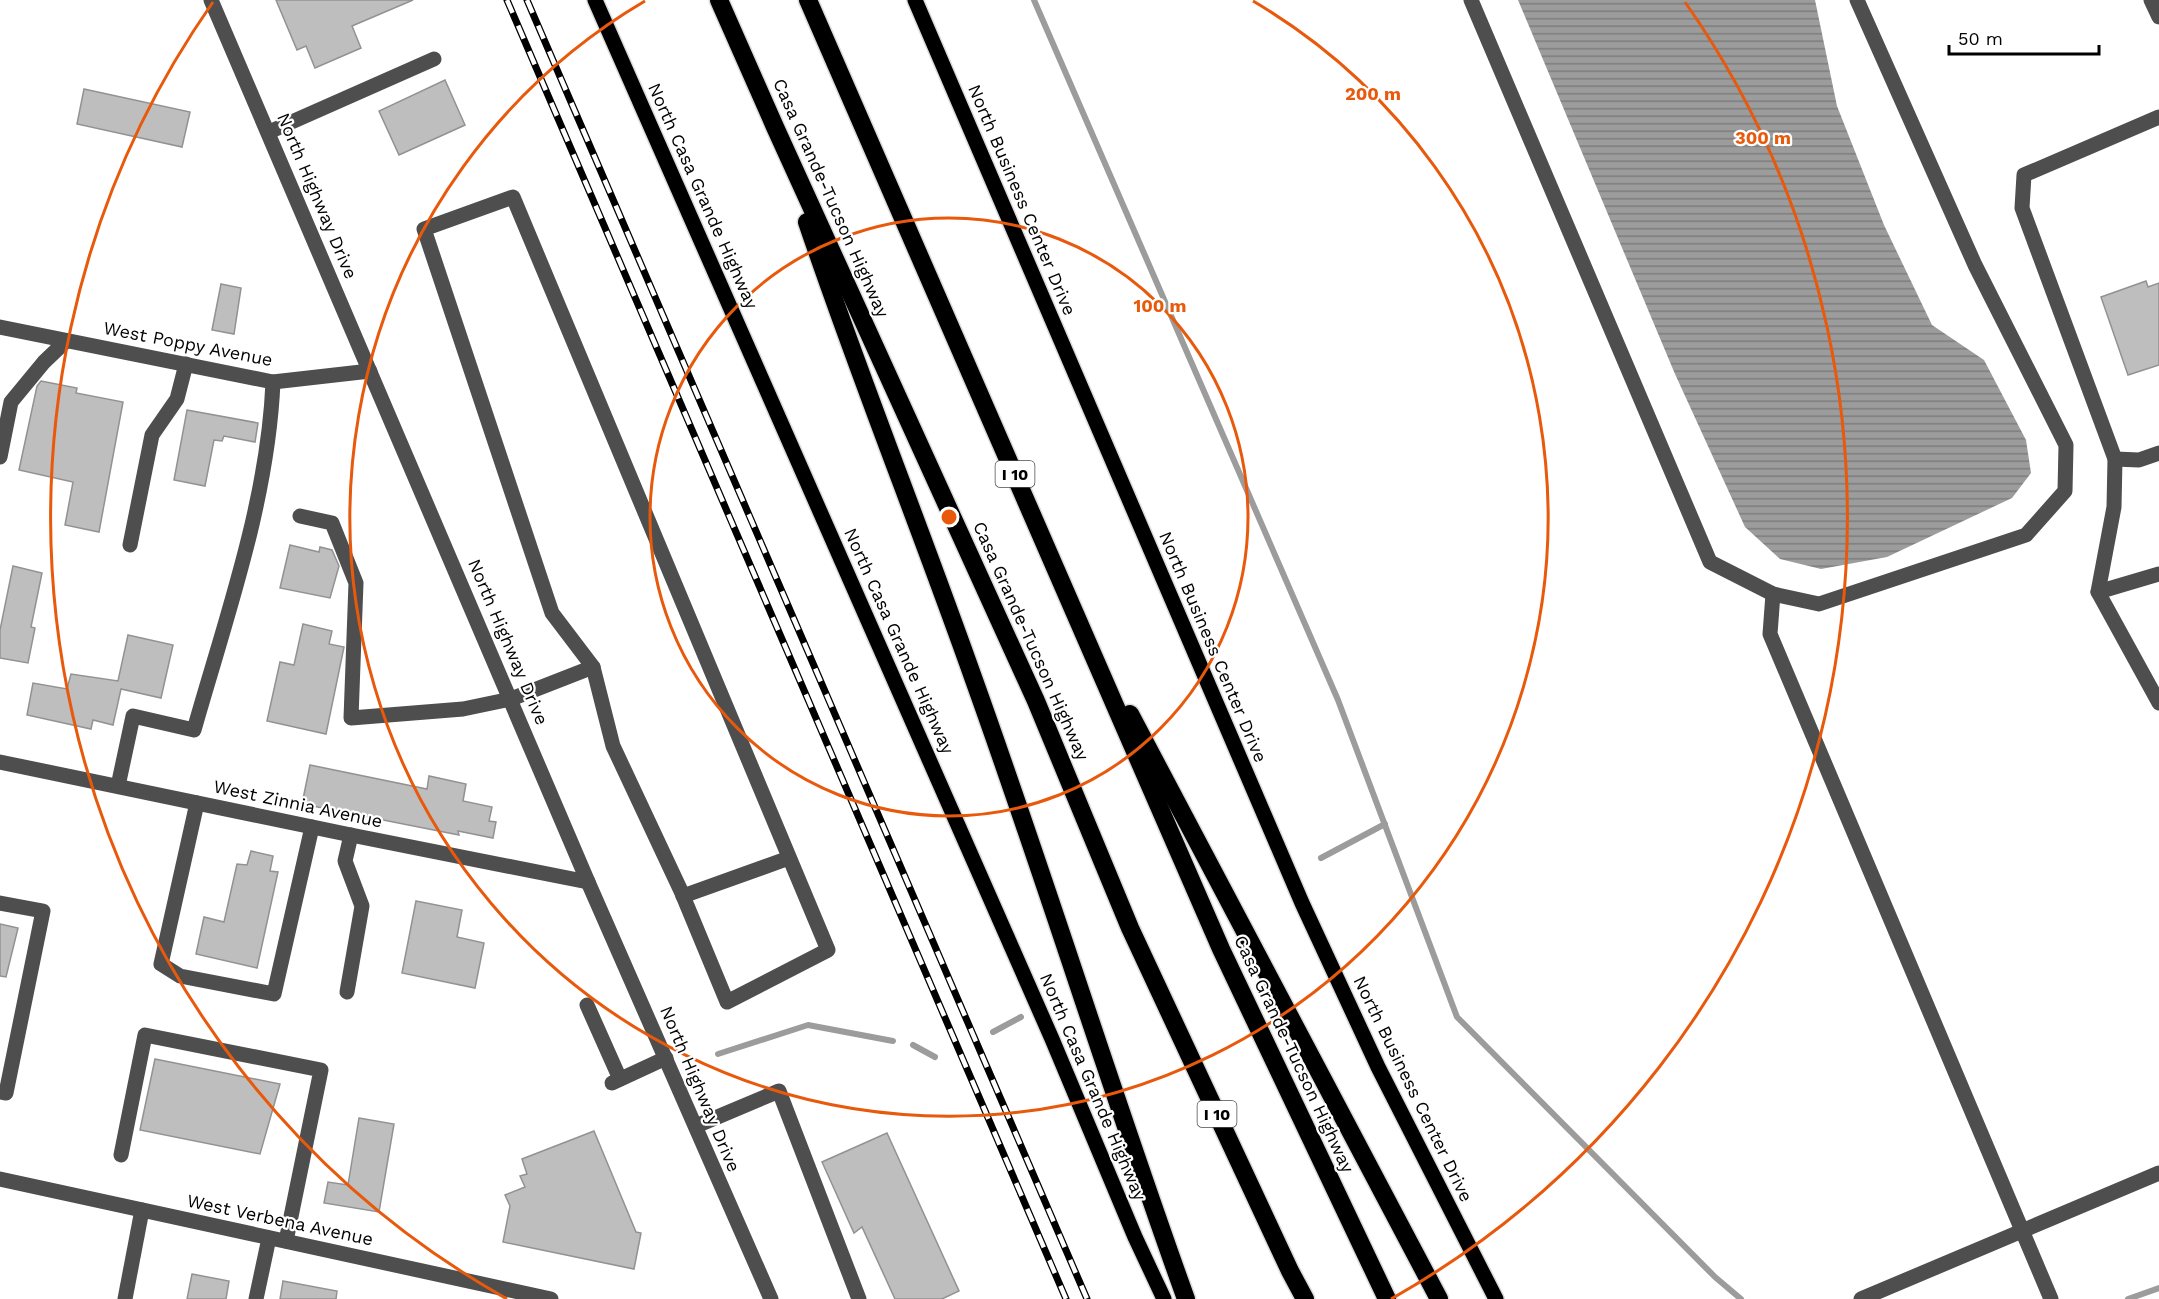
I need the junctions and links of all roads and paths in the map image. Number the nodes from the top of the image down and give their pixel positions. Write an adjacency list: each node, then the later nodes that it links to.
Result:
1 (211, 0): 13 (street, North Highway Drive)
2 (596, 0): 59 (main road, North Casa Grande Highway)
3 (719, 0): 12 (highway, Casa Grande-Tucson Highway / I 10)
4 (808, 0): 27 (highway, Casa Grande-Tucson Highway / I 10)
5 (915, 0): 64 (main road, North Business Center Drive)
6 (1471, 0): 26 (street)
7 (1857, 0): 26 (street)
8 (2151, 0): 9 (street)
9 (2159, 17)
10 (434, 59): 13 (street)
11 (2159, 117): 21 (street)
12 (775, 126): 60 (highway); 61 (highway, Casa Grande-Tucson Highway / I 10)
13 (269, 132): 17 (street, North Highway Drive)
14 (0, 327): 15 (street, West Poppy Avenue)
15 (66, 341): 16 (street, West Poppy Avenue); 20 (street)
16 (186, 364): 18 (street, West Poppy Avenue); 23 (street)
17 (370, 371): 18 (street, West Poppy Avenue); 29 (street, North Highway Drive)
18 (273, 382): 32 (street)
19 (2159, 453): 21 (street)
20 (0, 457)
21 (2115, 459): 25 (street)
22 (300, 516): 29 (street)
23 (130, 545)
24 (2159, 574): 25 (street)
25 (2098, 592): 30 (street)
26 (1773, 594): 49 (street)
27 (1067, 596): 62 (highway, Casa Grande-Tucson Highway / I 10); 63 (highway)
28 (593, 668): 29 (street); 36 (street); 38 (street)
29 (511, 699): 37 (street, North Highway Drive)
30 (2159, 703)
31 (0, 762): 32 (street, West Zinnia Avenue)
32 (118, 786): 33 (street, West Zinnia Avenue)
33 (197, 803): 34 (street, West Zinnia Avenue); 34 (street)
34 (312, 827): 35 (street, West Zinnia Avenue)
35 (351, 835): 37 (street, West Zinnia Avenue); 40 (street)
36 (789, 858): 38 (street); 38 (street)
37 (588, 882): 42 (street, North Highway Drive)
38 (683, 896)
39 (0, 903): 43 (street)
40 (347, 992)
41 (587, 1005): 42 (street)
42 (666, 1058): 44 (street, North Highway Drive)
43 (0, 1092)
44 (696, 1126): 57 (street, North Highway Drive); 58 (street)
45 (122, 1155): 51 (street)
46 (2159, 1173): 49 (street)
47 (0, 1179): 48 (street, West Verbena Avenue)
48 (142, 1210): 50 (street, West Verbena Avenue); 53 (street)
49 (2021, 1231): 65 (street); 66 (street)
50 (269, 1238): 51 (street, West Verbena Avenue); 54 (street)
51 (286, 1241): 52 (street, West Verbena Avenue)
52 (480, 1284): 55 (street); 56 (street, West Verbena Avenue)
53 (125, 1299)
54 (256, 1299)
55 (477, 1299)
56 (551, 1299)
57 (771, 1299)
58 (860, 1299)
59 (1164, 1299)
60 (1186, 1299)
61 (1305, 1299)
62 (1386, 1299)
63 (1439, 1299)
64 (1496, 1299)
65 (1861, 1299)
66 (2050, 1299)

